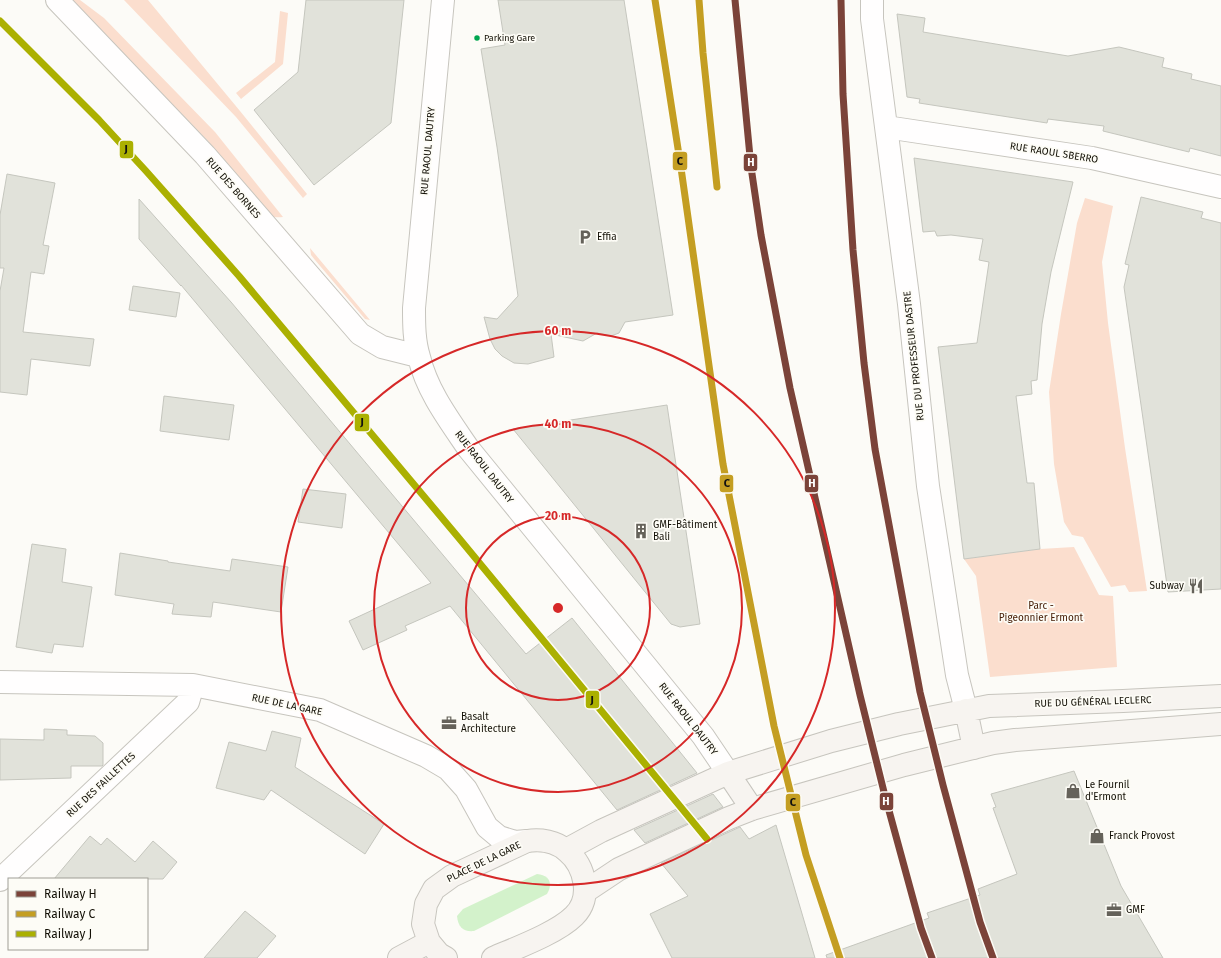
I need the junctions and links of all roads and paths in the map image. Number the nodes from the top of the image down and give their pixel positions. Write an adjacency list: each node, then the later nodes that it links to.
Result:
1 (58, 0): 6 (street, RUE DES BORNES)
2 (443, 0): 6 (street, RUE RAOUL DAUTRY)
3 (872, 0): 4 (street, RUE DU PROFESSEUR DASTRE)
4 (886, 127): 5 (street, RUE RAOUL SBERRO); 10 (street, RUE DU PROFESSEUR DASTRE)
5 (1221, 187)
6 (418, 356): 13 (street, RUE RAOUL DAUTRY)
7 (0, 682): 8 (street, RUE DE LA GARE)
8 (192, 685): 15 (street, RUE DE LA GARE); 17 (street, RUE DES FAILLETTES)
9 (1221, 696): 10 (main road, RUE DU GÉNÉRAL LECLERC)
10 (966, 710): 12 (main road); 13 (main road, RUE DU GÉNÉRAL LECLERC)
11 (1221, 724): 12 (main road)
12 (974, 748): 14 (main road)
13 (728, 773): 14 (main road); 16 (main road, RUE DU GÉNÉRAL LECLERC)
14 (752, 809): 18 (main road)
15 (527, 841): 16 (main road, PLACE DE LA GARE); 19 (main road, PLACE DE LA GARE)
16 (566, 850): 18 (main road, PLACE DE LA GARE)
17 (0, 880)
18 (586, 891): 20 (main road)
19 (429, 942): 21 (main road); 22 (main road, PLACE DE LA GARE)
20 (501, 956)
21 (399, 958)
22 (446, 958)

